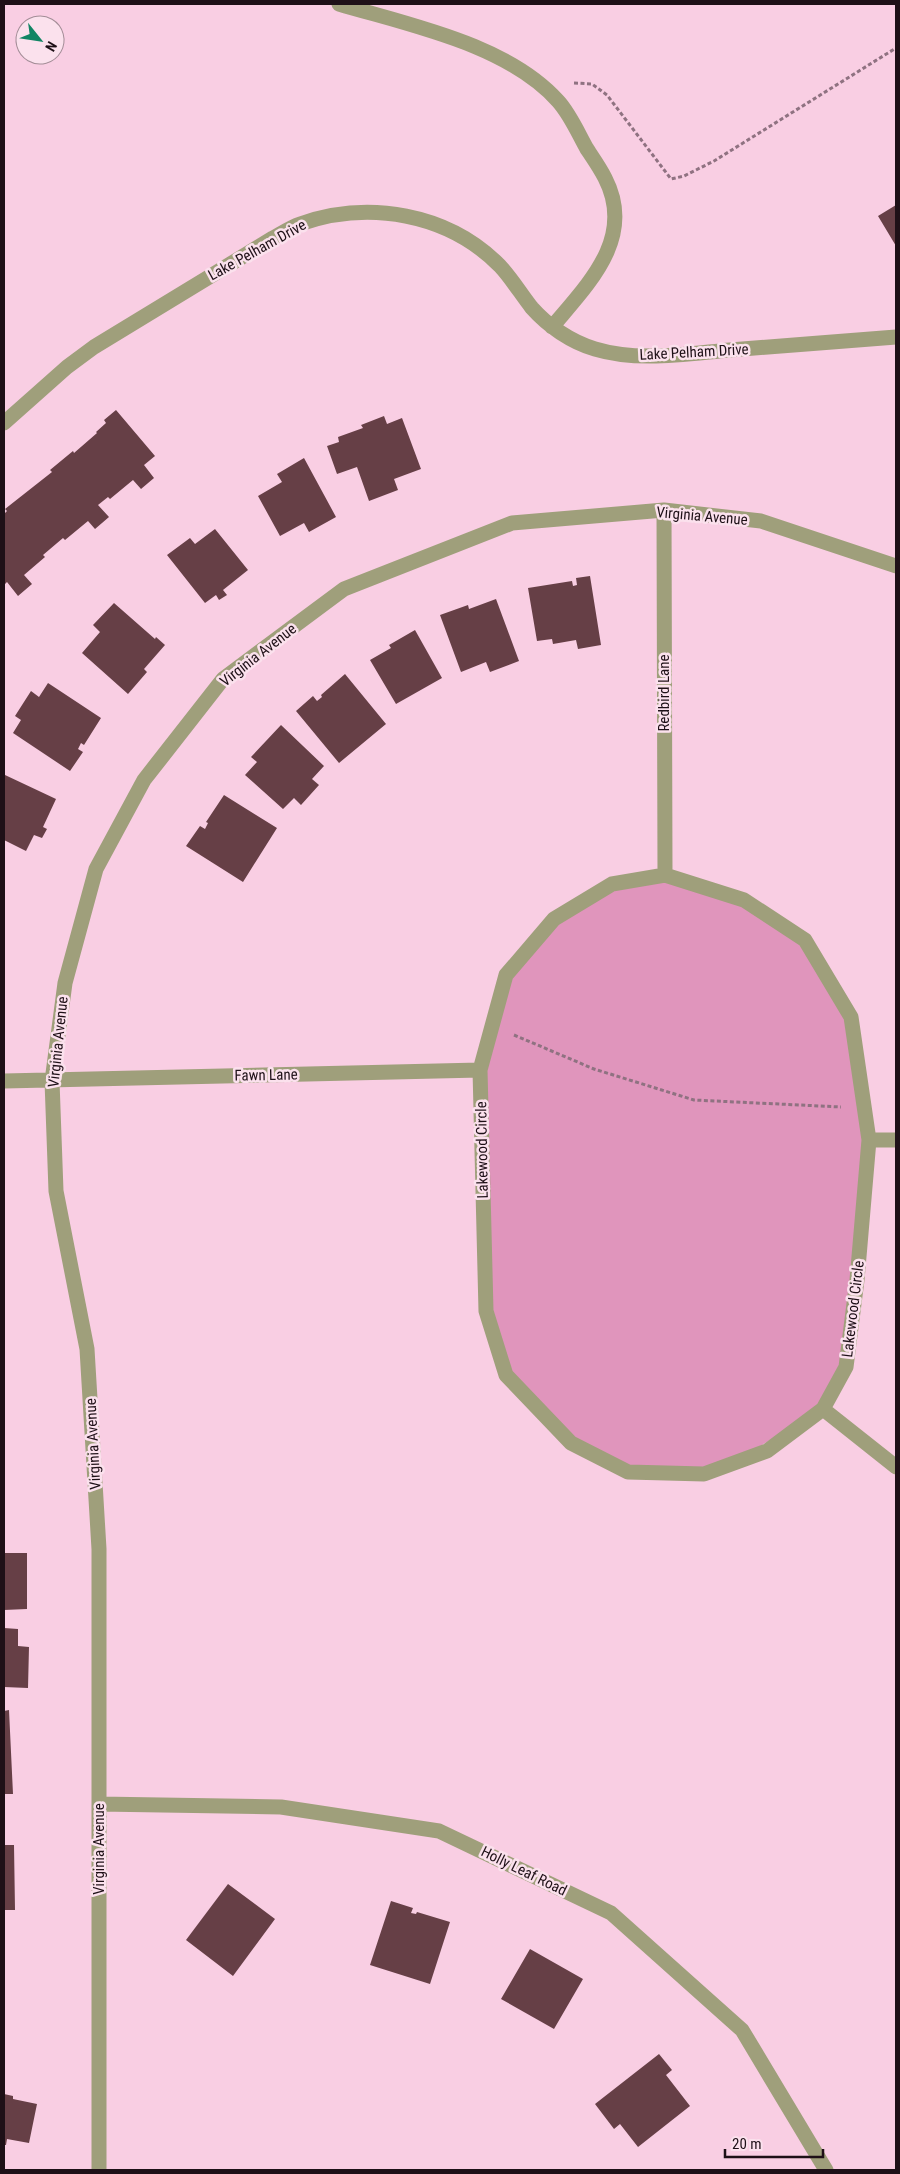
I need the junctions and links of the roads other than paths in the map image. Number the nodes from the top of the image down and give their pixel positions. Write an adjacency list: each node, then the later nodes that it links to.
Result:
1 (339, 4): 2 (street)
2 (552, 327): 3 (street, Lake Pelham Drive); 4 (street, Lake Pelham Drive)
3 (896, 337)
4 (4, 423)
5 (664, 510): 6 (street, Virginia Avenue); 7 (street, Redbird Lane); 10 (street, Virginia Avenue)
6 (896, 566)
7 (665, 875): 8 (street, Lakewood Circle); 11 (street, Lakewood Circle)
8 (480, 1070): 10 (street, Fawn Lane); 13 (street, Lakewood Circle)
9 (4, 1081): 10 (street, Fawn Lane)
10 (52, 1081): 15 (street, Virginia Avenue)
11 (869, 1140): 12 (street); 13 (street, Lakewood Circle)
12 (896, 1140)
13 (823, 1409): 14 (street)
14 (896, 1467)
15 (99, 1804): 16 (street, Virginia Avenue); 17 (street, Holly Leaf Road)
16 (99, 2170)
17 (826, 2170)

